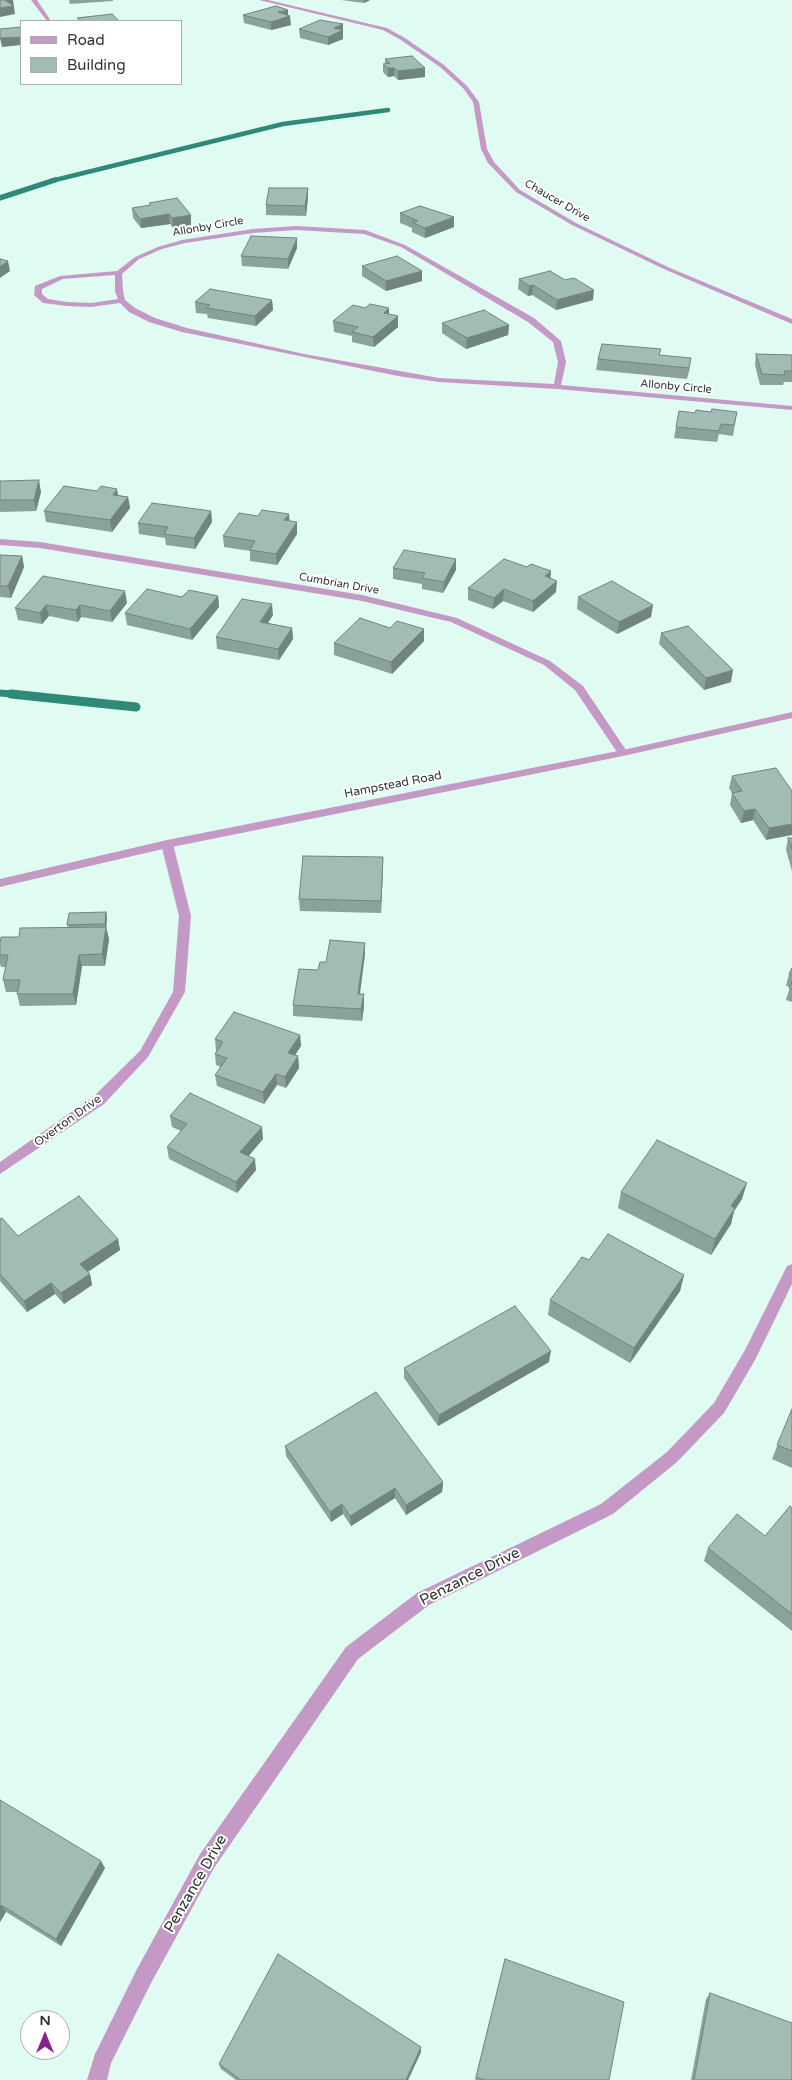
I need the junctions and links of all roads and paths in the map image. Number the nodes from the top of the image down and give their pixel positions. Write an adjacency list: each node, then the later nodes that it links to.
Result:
1 (34, 0): 3 (street)
2 (262, 0): 6 (street, Chaucer Drive)
3 (48, 20)
4 (119, 273): 5 (street); 5 (street); 7 (street, Allonby Circle)
5 (122, 301): 7 (street, Allonby Circle)
6 (792, 322)
7 (557, 387): 8 (street, Allonby Circle)
8 (792, 408)
9 (0, 542): 11 (street, Cumbrian Drive)
10 (792, 715): 11 (street, Hampstead Road)
11 (623, 753): 12 (street, Hampstead Road)
12 (167, 844): 13 (street, Hampstead Road); 14 (street, Overton Drive)
13 (0, 883)
14 (0, 1169)
15 (792, 1270): 16 (street, Penzance Drive)
16 (97, 2080)

